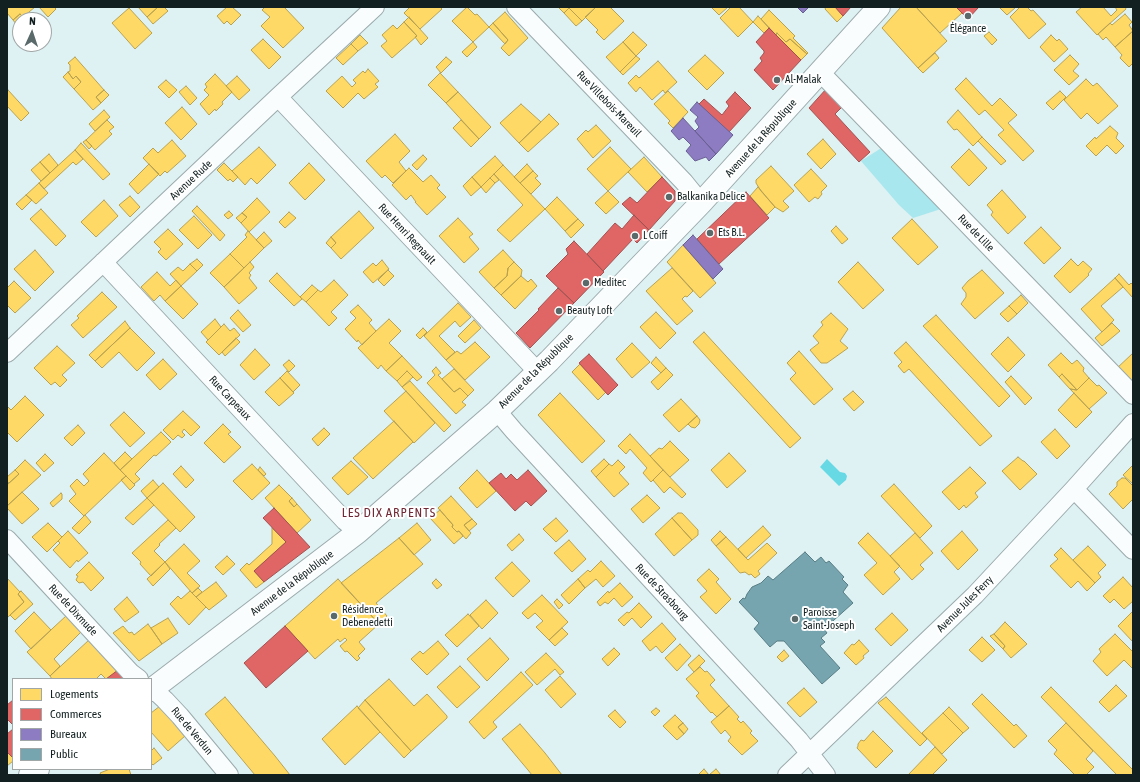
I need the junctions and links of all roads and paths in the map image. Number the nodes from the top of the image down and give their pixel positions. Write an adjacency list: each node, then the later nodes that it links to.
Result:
1 (375, 7): 5 (street, Avenue Rude)
2 (516, 7): 6 (street, Rue Villebois-Mareuil)
3 (879, 7): 4 (main road, Avenue de la République)
4 (820, 72): 6 (main road, Avenue de la République); 10 (street, Rue de Lille)
5 (278, 97): 7 (street, Avenue Rude); 9 (street, Rue Henri Regnault)
6 (701, 203): 9 (main road, Avenue de la République)
7 (103, 262): 8 (street, Avenue Rude); 14 (street, Rue Carpeaux)
8 (7, 353)
9 (537, 371): 11 (main road, Avenue de la République)
10 (1133, 395)
11 (497, 411): 14 (main road, Avenue de la République); 20 (street, Rue de Strasbourg)
12 (1133, 423): 13 (street, Avenue Jules Ferry)
13 (1074, 489): 16 (street); 20 (street, Avenue Jules Ferry)
14 (358, 532): 18 (main road, Avenue de la République)
15 (7, 539): 17 (street, Rue de Dixmude)
16 (1133, 550)
17 (138, 678)
18 (152, 683)
19 (152, 690): 21 (street, Rue de Verdun)
20 (809, 754): 22 (street, Avenue Jules Ferry); 23 (street, Rue de Strasbourg)
21 (229, 775)
22 (787, 775)
23 (826, 775)

